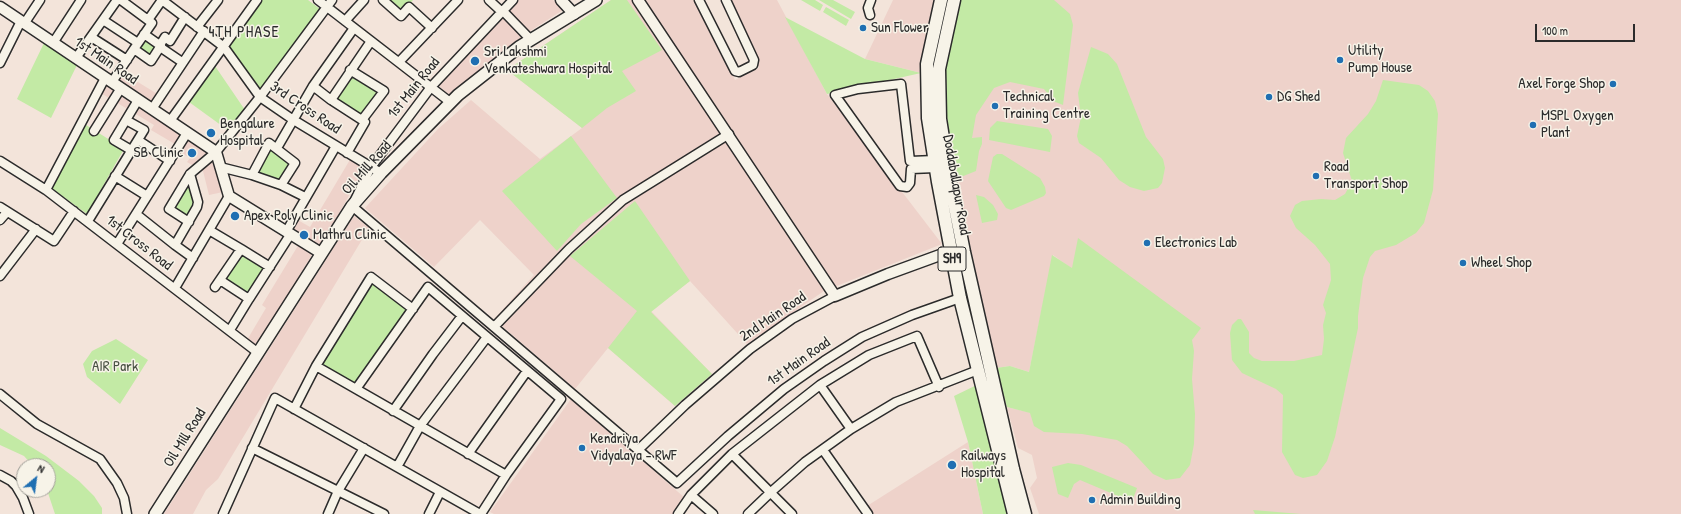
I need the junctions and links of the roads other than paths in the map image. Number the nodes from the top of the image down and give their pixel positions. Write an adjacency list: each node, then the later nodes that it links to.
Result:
1 (40, 0): 33 (street)
2 (81, 0): 41 (street)
3 (117, 0): 30 (street)
4 (121, 0): 31 (street)
5 (162, 0): 29 (street, 3rd Cross Road); 31 (street)
6 (217, 0): 36 (street)
7 (257, 0): 44 (street)
8 (318, 0): 23 (street)
9 (364, 0): 32 (street)
10 (382, 0): 25 (street)
11 (415, 0): 25 (street)
12 (458, 0): 35 (street)
13 (489, 0): 26 (street)
14 (514, 0): 26 (street, 1st Main Road)
15 (561, 0): 27 (street)
16 (596, 0): 27 (main road, Oil Mill Road)
17 (638, 0): 66 (street)
18 (699, 0): 19 (street)
19 (726, 0)
20 (871, 0): 28 (street)
21 (941, 0): 75 (main road, Doddaballapur Road / SH9)
22 (954, 0): 84 (main road, Doddaballapur Road / SH9)
23 (329, 3): 32 (street); 55 (street)
24 (0, 7): 33 (street, 1st Main Road)
25 (409, 7): 35 (street)
26 (502, 12): 39 (street); 53 (street, 1st Main Road)
27 (574, 14): 39 (main road, Oil Mill Road)
28 (870, 15)
29 (185, 17): 36 (street, 3rd Cross Road); 43 (street)
30 (103, 20): 38 (street); 42 (street)
31 (148, 20): 37 (street)
32 (345, 21): 34 (street)
33 (22, 22): 41 (street, 1st Main Road); 49 (street)
34 (354, 28): 40 (street); 52 (street)
35 (432, 28): 48 (street)
36 (201, 29): 44 (street, 3rd Cross Road); 47 (street)
37 (144, 34): 42 (street); 43 (street)
38 (91, 37): 45 (street); 46 (street)
39 (531, 40): 58 (main road, Oil Mill Road)
40 (371, 41): 48 (street); 50 (street)
41 (53, 43): 45 (street, 1st Main Road)
42 (136, 46): 43 (street); 46 (street)
43 (160, 46): 47 (street)
44 (224, 46): 55 (street, 3rd Cross Road); 63 (street)
45 (76, 58): 51 (street, 1st Main Road)
46 (127, 60): 51 (street)
47 (182, 62): 59 (street)
48 (399, 62): 53 (street)
49 (0, 63)
50 (350, 70): 57 (street); 62 (street)
51 (109, 80): 54 (street, 1st Main Road); 85 (street)
52 (313, 86): 57 (street); 60 (street)
53 (431, 87): 58 (street); 78 (street, 1st Main Road)
54 (121, 88): 56 (street, 1st Main Road); 64 (street)
55 (260, 97): 60 (street, 3rd Cross Road); 71 (street)
56 (138, 100): 59 (street, 1st Main Road); 61 (street)
57 (331, 100): 62 (street)
58 (450, 102): 79 (main road, Oil Mill Road)
59 (152, 109): 63 (street, 1st Main Road)
60 (292, 119): 68 (street, 3rd Cross Road); 69 (street)
61 (126, 120): 67 (street); 70 (street)
62 (362, 120): 72 (street)
63 (170, 121): 65 (street, 1st Main Road)
64 (94, 131)
65 (187, 132): 71 (street, 1st Main Road); 73 (street)
66 (728, 134): 111 (street); 116 (street)
67 (138, 140): 70 (street); 73 (street)
68 (336, 146): 72 (street, 3rd Cross Road); 88 (street)
69 (277, 148): 81 (street); 83 (street)
70 (132, 150): 82 (street)
71 (216, 152): 77 (street); 80 (street)
72 (347, 153): 78 (street, 3rd Cross Road)
73 (170, 160): 86 (street)
74 (0, 161): 85 (street, 1st Cross Road)
75 (935, 164): 76 (street); 84 (main road, Doddaballapur Road / SH9)
76 (910, 165): 76 (street)
77 (220, 167): 81 (street); 87 (street)
78 (370, 167): 79 (street, 3rd Cross Road); 89 (street, 1st Main Road)
79 (381, 173): 89 (main road, Oil Mill Road)
80 (190, 174): 96 (street); 96 (street)
81 (252, 174): 83 (street)
82 (115, 176): 86 (street); 95 (street)
83 (281, 185): 88 (street)
84 (945, 187): 103 (main road, Doddaballapur Road / SH9); 158 (main road, Doddaballapur Road / SH9)
85 (46, 190): 91 (street, 1st Cross Road)
86 (147, 196): 93 (street)
87 (229, 196): 98 (street); 99 (street)
88 (305, 197): 99 (street)
89 (352, 206): 104 (main road, Oil Mill Road); 116 (street)
90 (0, 207): 92 (street)
91 (74, 211): 95 (street, 1st Cross Road); 97 (street)
92 (8, 212): 94 (street); 97 (street)
93 (136, 214): 100 (street); 101 (street)
94 (0, 220)
95 (88, 221): 100 (street, 1st Cross Road)
96 (189, 222): 101 (street)
97 (36, 229): 107 (street)
98 (209, 230): 102 (street); 105 (street)
99 (288, 233): 104 (street); 106 (street)
100 (117, 244): 110 (street, 1st Cross Road)
101 (175, 245): 105 (street)
102 (240, 250): 106 (street); 108 (street)
103 (951, 251): 111 (street, 2nd Main Road); 112 (main road, Doddaballapur Road / SH9)
104 (320, 254): 119 (main road, Oil Mill Road)
105 (193, 258): 110 (street)
106 (270, 267): 113 (street)
107 (0, 276)
108 (220, 280): 109 (street); 113 (street)
109 (214, 287)
110 (175, 288): 117 (street, 1st Cross Road)
111 (835, 296): 133 (street, 2nd Main Road)
112 (960, 298): 121 (main road, Doddaballapur Road / SH9); 133 (street, 1st Main Road)
113 (249, 299): 117 (street)
114 (413, 309): 115 (street); 120 (street); 125 (street)
115 (462, 316): 118 (street); 128 (street)
116 (494, 327): 133 (street)
117 (230, 330): 119 (street, 1st Cross Road)
118 (487, 337): 122 (street); 129 (street)
119 (257, 352): 146 (main road, Oil Mill Road)
120 (316, 366): 125 (street); 127 (street)
121 (978, 370): 124 (street); 157 (main road, Doddaballapur Road / SH9)
122 (527, 371): 135 (street); 139 (street)
123 (820, 385): 124 (street); 130 (street); 136 (street)
124 (939, 387): 130 (street)
125 (356, 389): 128 (street)
126 (0, 394): 145 (street)
127 (294, 409): 131 (street); 132 (street)
128 (393, 411): 129 (street)
129 (420, 426): 135 (street); 137 (street)
130 (850, 429): 134 (street)
131 (252, 448): 140 (street); 147 (street)
132 (364, 448): 137 (street); 140 (street)
133 (638, 450)
134 (823, 450): 142 (street); 156 (street)
135 (468, 454): 139 (street)
136 (732, 454): 142 (street); 143 (street)
137 (397, 467): 141 (street)
138 (0, 475): 144 (street)
139 (506, 475): 151 (street)
140 (338, 491): 148 (street); 149 (street)
141 (440, 492): 150 (street); 151 (street)
142 (771, 492): 154 (street); 155 (street)
143 (691, 495): 152 (street); 153 (street)
144 (29, 514)
145 (127, 514)
146 (155, 514)
147 (223, 514)
148 (328, 514)
149 (384, 514)
150 (429, 514)
151 (481, 514)
152 (678, 514)
153 (713, 514)
154 (748, 514)
155 (792, 514)
156 (868, 514)
157 (1014, 514)
158 (1025, 514)

